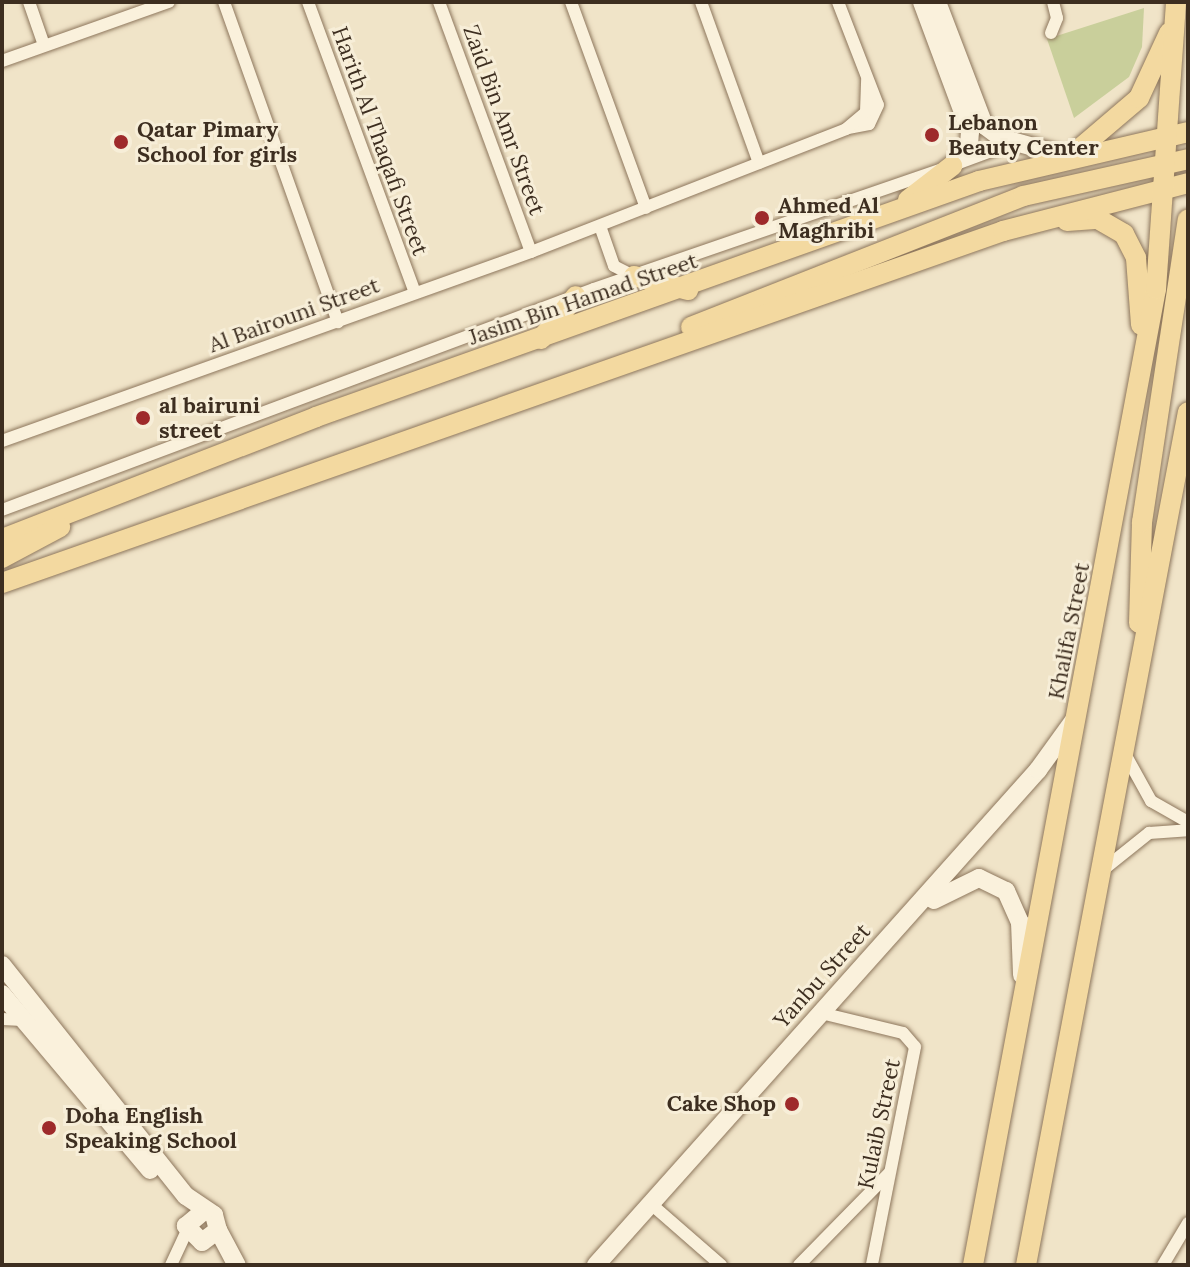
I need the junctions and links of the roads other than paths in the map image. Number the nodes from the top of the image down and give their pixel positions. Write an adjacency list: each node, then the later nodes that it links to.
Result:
1 (29, 2): 14 (street)
2 (169, 2): 14 (street)
3 (224, 2): 35 (street)
4 (308, 2): 33 (street, Harith Al Thaqafi Street)
5 (439, 2): 29 (street, Zaid Bin Amr Street)
6 (571, 2): 24 (street)
7 (701, 2): 20 (street)
8 (838, 2): 20 (street, Al Bairouni Street)
9 (922, 2): 21 (street)
10 (937, 2): 17 (street)
11 (1053, 2): 13 (street)
12 (1176, 4): 16 (main road); 18 (main road)
13 (1051, 33)
14 (44, 45): 15 (street)
15 (2, 61)
16 (1179, 134): 18 (main road, Jasim Bin Hamad Street); 19 (main road)
17 (1013, 143): 18 (street); 21 (street, Jasim Bin Hamad Street)
18 (1066, 156): 26 (main road, Jasim Bin Hamad Street)
19 (1183, 160): 23 (main road); 38 (main road)
20 (759, 163): 24 (street, Al Bairouni Street)
21 (952, 166): 26 (main road); 31 (street, Jasim Bin Hamad Street)
22 (1188, 183): 23 (main road)
23 (1166, 188): 28 (main road); 37 (main road, Khalifa Street)
24 (646, 208): 27 (street, Al Bairouni Street)
25 (1188, 219): 46 (main road)
26 (870, 223): 32 (main road, Jasim Bin Hamad Street)
27 (600, 226): 29 (street, Al Bairouni Street); 30 (street)
28 (1003, 231): 37 (main road); 38 (main road)
29 (531, 252): 33 (street, Al Bairouni Street)
30 (609, 256): 31 (street); 34 (street)
31 (634, 276): 32 (main road); 34 (street, Jasim Bin Hamad Street)
32 (688, 290): 36 (main road, Jasim Bin Hamad Street)
33 (415, 293): 35 (street, Al Bairouni Street)
34 (585, 293): 36 (main road); 42 (street, Jasim Bin Hamad Street)
35 (338, 322): 40 (street, Al Bairouni Street)
36 (541, 339): 41 (main road, Jasim Bin Hamad Street)
37 (1143, 365): 47 (main road, Khalifa Street)
38 (582, 377): 45 (main road)
39 (1188, 412): 46 (main road)
40 (2, 441)
41 (94, 505): 43 (main road, Jasim Bin Hamad Street); 44 (main road)
42 (2, 510)
43 (2, 539)
44 (2, 558)
45 (3, 585)
46 (1141, 651): 48 (main road)
47 (1078, 714): 52 (street, Yanbu Street); 54 (main road, Khalifa Street)
48 (1122, 749): 49 (street); 51 (main road)
49 (1188, 822)
50 (1188, 830): 51 (street)
51 (1097, 878): 71 (main road)
52 (906, 924): 54 (street, Yanbu Street); 56 (street, Yanbu Street)
53 (2, 965): 62 (street)
54 (1022, 990): 70 (main road, Khalifa Street)
55 (2, 994): 58 (street)
56 (824, 1016): 59 (street, Kulaib Street); 60 (street, Yanbu Street)
57 (2, 1019): 58 (street)
58 (23, 1020): 62 (street)
59 (889, 1173): 68 (street); 69 (street, Kulaib Street)
60 (655, 1208): 65 (street, Yanbu Street); 66 (street, Yanbu Street); 67 (street)
61 (1188, 1223): 72 (street)
62 (199, 1233): 63 (street); 64 (street)
63 (232, 1259)
64 (173, 1261)
65 (596, 1265)
66 (612, 1265)
67 (721, 1265)
68 (799, 1265)
69 (872, 1265)
70 (973, 1265)
71 (1026, 1265)
72 (1163, 1265)

